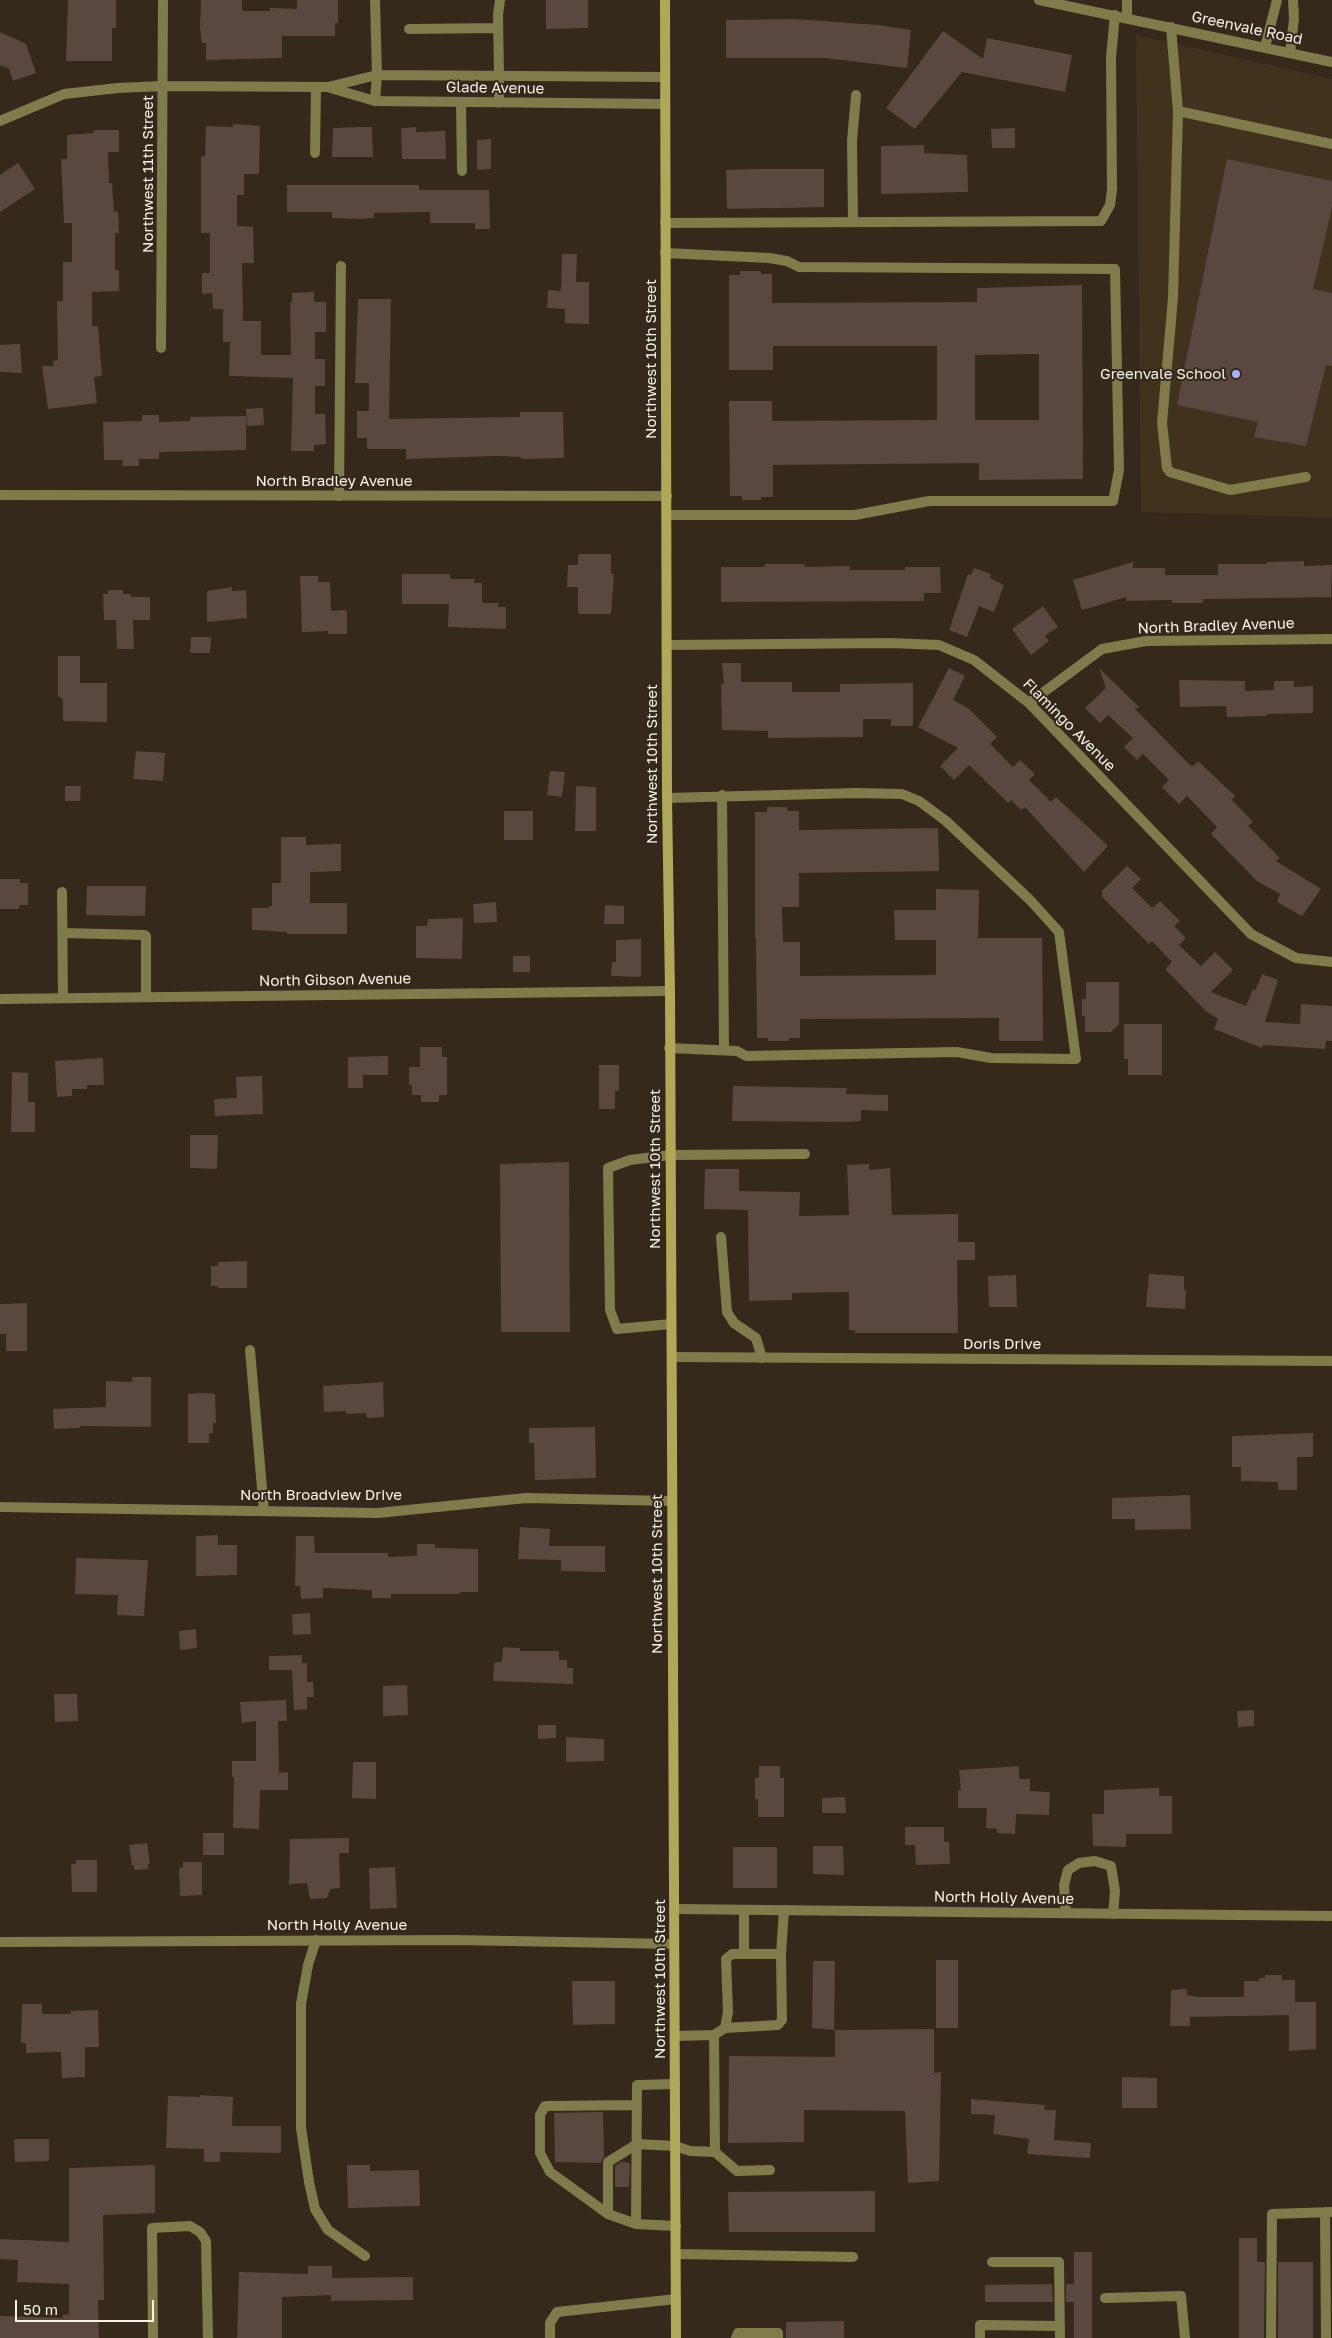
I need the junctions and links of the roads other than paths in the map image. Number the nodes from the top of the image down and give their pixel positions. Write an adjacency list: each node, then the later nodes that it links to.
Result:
1 (163, 0): 20 (street, Northwest 11th Street)
2 (375, 0): 17 (street)
3 (500, 0): 12 (street)
4 (665, 0): 19 (main road, Northwest 10th Street)
5 (1039, 0): 9 (street, Greenvale Road)
6 (1127, 0): 10 (street)
7 (1277, 0): 14 (street)
8 (1293, 0): 15 (street)
9 (1115, 15): 10 (street, Greenvale Road); 33 (street)
10 (1127, 18): 11 (street, Greenvale Road)
11 (1171, 27): 14 (street, Greenvale Road); 28 (street)
12 (498, 28): 13 (street); 18 (street)
13 (409, 29)
14 (1266, 48): 15 (street, Greenvale Road)
15 (1290, 53): 16 (street, Greenvale Road)
16 (1332, 62)
17 (377, 75): 18 (street, Glade Avenue); 22 (street, Glade Avenue); 24 (street)
18 (499, 76): 19 (street, Glade Avenue); 26 (street)
19 (665, 77): 27 (main road, Northwest 10th Street)
20 (163, 86): 21 (street, Glade Avenue); 29 (street, Glade Avenue); 37 (street, Northwest 11th Street)
21 (316, 87): 22 (street, Glade Avenue); 31 (street)
22 (327, 88): 24 (street, Glade Avenue)
23 (856, 96): 33 (street)
24 (375, 101): 25 (street, Glade Avenue)
25 (461, 102): 26 (street, Glade Avenue); 32 (street)
26 (499, 103): 27 (street, Glade Avenue)
27 (665, 104): 34 (main road, Northwest 10th Street)
28 (1178, 111): 30 (street); 38 (street)
29 (0, 121)
30 (1332, 144)
31 (315, 153)
32 (462, 171)
33 (853, 222): 34 (street)
34 (666, 223): 35 (main road, Northwest 10th Street)
35 (666, 254): 41 (main road, Northwest 10th Street); 42 (street)
36 (341, 266): 40 (street)
37 (161, 348)
38 (1306, 477)
39 (0, 495): 40 (street, North Bradley Avenue)
40 (338, 496): 41 (street, North Bradley Avenue)
41 (667, 496): 42 (main road, Northwest 10th Street)
42 (667, 515): 44 (main road, Northwest 10th Street)
43 (1332, 639): 45 (street, North Bradley Avenue)
44 (667, 645): 45 (street, Flamingo Avenue); 47 (main road, Northwest 10th Street)
45 (1029, 703): 50 (street, Flamingo Avenue)
46 (722, 795): 47 (street); 56 (street); 56 (street)
47 (667, 798): 51 (main road, Northwest 10th Street)
48 (62, 892): 49 (street)
49 (63, 933): 52 (street); 53 (street)
50 (1332, 962)
51 (670, 991): 52 (street, North Gibson Avenue); 55 (main road, Northwest 10th Street)
52 (146, 997): 53 (street, North Gibson Avenue)
53 (63, 998): 54 (street, North Gibson Avenue)
54 (0, 999)
55 (669, 1048): 56 (street); 58 (main road, Northwest 10th Street)
56 (724, 1050)
57 (805, 1154): 58 (street)
58 (670, 1155): 60 (main road, Northwest 10th Street); 60 (street)
59 (721, 1237): 63 (street)
60 (671, 1324): 62 (main road, Northwest 10th Street)
61 (250, 1350): 67 (street)
62 (672, 1357): 63 (street, Doris Drive); 65 (main road, Northwest 10th Street)
63 (762, 1358): 64 (street, Doris Drive)
64 (1332, 1361)
65 (671, 1501): 67 (street, North Broadview Drive); 68 (main road, Northwest 10th Street)
66 (0, 1508): 67 (street, North Broadview Drive)
67 (264, 1511)
68 (675, 1909): 69 (street, North Holly Avenue); 76 (main road, Northwest 10th Street)
69 (744, 1910): 70 (street, North Holly Avenue); 77 (street)
70 (784, 1910): 71 (street, North Holly Avenue); 78 (street)
71 (1066, 1913): 72 (street, North Holly Avenue); 72 (street)
72 (1113, 1914): 73 (street, North Holly Avenue)
73 (1332, 1916)
74 (316, 1940): 75 (street, North Holly Avenue); 76 (street, North Holly Avenue); 93 (street)
75 (0, 1942)
76 (674, 1944): 81 (main road, Northwest 10th Street)
77 (744, 1954): 78 (street); 79 (street)
78 (781, 1954): 79 (street)
79 (725, 2028): 80 (street)
80 (714, 2035): 81 (street); 86 (street)
81 (675, 2036): 82 (main road, Northwest 10th Street)
82 (675, 2084): 83 (street); 85 (main road, Northwest 10th Street)
83 (637, 2105): 84 (street); 89 (street)
84 (638, 2144): 85 (street); 89 (street); 90 (street)
85 (675, 2146): 86 (street); 91 (main road, Northwest 10th Street)
86 (715, 2152): 87 (street)
87 (770, 2170)
88 (1329, 2212): 108 (street); 109 (street)
89 (608, 2214): 90 (street)
90 (636, 2224): 91 (street)
91 (676, 2226): 92 (main road, Northwest 10th Street)
92 (676, 2254): 94 (street); 97 (main road, Northwest 10th Street)
93 (365, 2256)
94 (853, 2257)
95 (992, 2262): 98 (street)
96 (1105, 2298): 107 (street)
97 (676, 2299): 101 (street); 102 (main road, Northwest 10th Street)
98 (1060, 2326): 105 (street); 106 (street)
99 (153, 2338): 100 (street)
100 (208, 2338)
101 (550, 2338)
102 (676, 2338)
103 (736, 2338): 104 (street)
104 (778, 2338)
105 (980, 2338)
106 (1060, 2338)
107 (1185, 2338)
108 (1271, 2338)
109 (1326, 2338)

